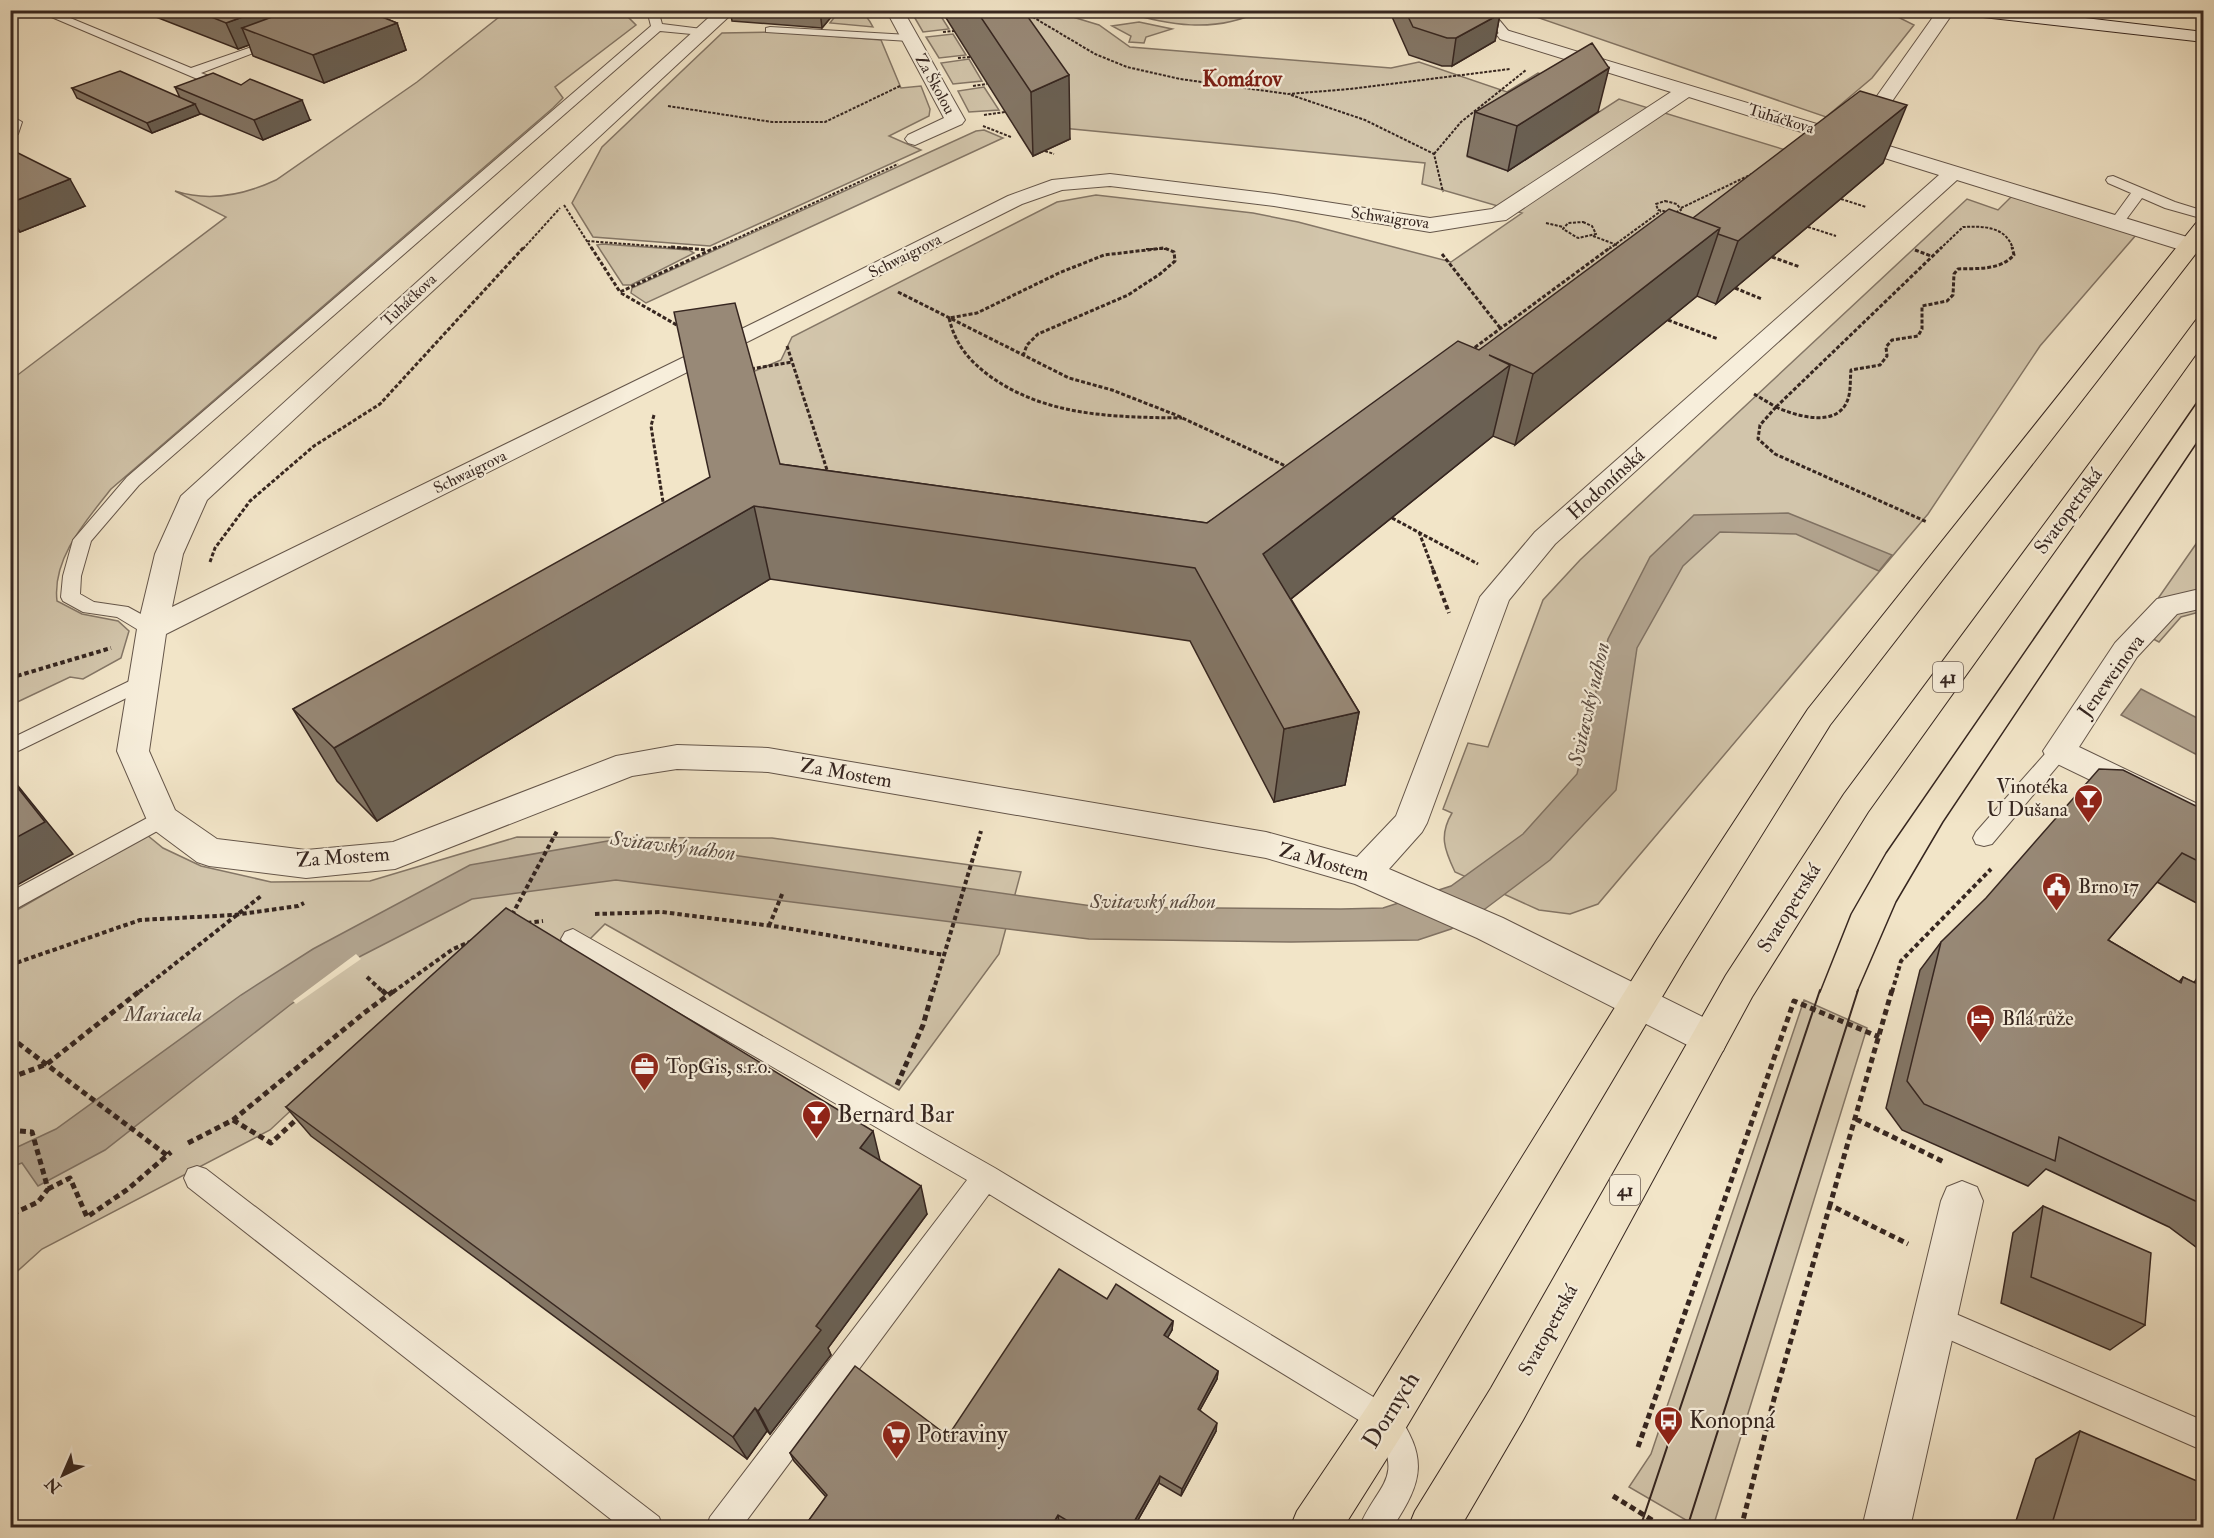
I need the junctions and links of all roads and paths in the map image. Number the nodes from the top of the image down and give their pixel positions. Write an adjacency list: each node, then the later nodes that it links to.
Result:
1 (40, 10): 23 (lane)
2 (652, 10): 12 (lane)
3 (728, 10): 15 (street, Tuháčkova)
4 (894, 10): 18 (street, Za Školou)
5 (1022, 10): 27 (path)
6 (1485, 10): 16 (lane, Tuháčkova)
7 (1947, 10): 32 (street)
8 (1965, 10): 13 (street)
9 (2098, 11): 10 (street); 11 (street)
10 (2171, 16)
11 (2204, 22)
12 (657, 27): 15 (lane); 93 (lane)
13 (2122, 28): 17 (street); 20 (street)
14 (770, 30): 18 (lane)
15 (702, 32): 93 (street, Tuháčkova)
16 (1506, 35): 25 (street, Tuháčkova)
17 (2204, 37)
18 (909, 38): 31 (street, Za Školou)
19 (286, 39): 23 (lane)
20 (2204, 46)
21 (1520, 68): 33 (path)
22 (1509, 69): 27 (path)
23 (192, 72): 26 (lane)
24 (900, 86): 28 (path)
25 (1687, 90): 32 (street, Tuháčkova); 49 (street, Schwaigrova)
26 (241, 94)
27 (1288, 94): 33 (path)
28 (658, 107)
29 (10, 119): 30 (lane)
30 (10, 133)
31 (915, 139)
32 (1855, 141): 36 (street, Tuháčkova)
33 (1434, 154): 43 (path)
34 (908, 159): 57 (path)
35 (1759, 171): 39 (path)
36 (1954, 172): 48 (street, Tuháčkova); 79 (street, Hodonínská)
37 (2114, 180): 38 (lane)
38 (2139, 192): 48 (lane); 51 (lane)
39 (1712, 193): 41 (path); 45 (path)
40 (569, 195): 44 (path)
41 (1721, 197)
42 (1841, 199): 46 (path)
43 (1441, 201)
44 (564, 205): 54 (path); 90 (path)
45 (1681, 208): 47 (path); 47 (path)
46 (1873, 209)
47 (1661, 211): 55 (path)
48 (2117, 222): 51 (street, Tuháčkova)
49 (1430, 225): 60 (street, Schwaigrova); 70 (path)
50 (1808, 227): 53 (path)
51 (2199, 229): 121 (main road)
52 (1593, 236): 52 (path); 55 (path)
53 (1840, 238)
54 (587, 241): 57 (path); 62 (path)
55 (1615, 244): 56 (path); 64 (path)
56 (1625, 248)
57 (707, 250): 62 (path)
58 (1772, 257): 59 (path)
59 (1804, 268)
60 (865, 276): 66 (path); 67 (street, Schwaigrova)
61 (1735, 288): 63 (path)
62 (620, 292): 71 (path)
63 (1767, 301)
64 (1530, 307): 65 (path); 70 (path)
65 (1540, 312)
66 (949, 318): 75 (path); 75 (path); 82 (path)
67 (778, 320): 77 (path); 93 (street, Schwaigrova)
68 (1668, 320): 72 (path)
69 (2204, 325): 124 (main road, Svatopetrská / 41)
70 (1501, 329): 73 (path)
71 (686, 331)
72 (1721, 340)
73 (1483, 341): 74 (path); 76 (path)
74 (1494, 346)
75 (1023, 356): 82 (path)
76 (1464, 356)
77 (792, 362): 78 (path); 84 (path)
78 (746, 370)
79 (1722, 380): 81 (path); 105 (street, Hodonínská)
80 (657, 405): 85 (path)
81 (1776, 407): 81 (path); 87 (path)
82 (1182, 418): 83 (path)
83 (1292, 469)
84 (830, 478)
85 (666, 518)
86 (1392, 518): 88 (path)
87 (1930, 523)
88 (1419, 532): 89 (path); 92 (path)
89 (1479, 564)
90 (207, 569)
91 (2204, 598): 97 (street, Jeneweinova)
92 (1449, 615)
93 (152, 629): 94 (path); 95 (street)
94 (10, 678)
95 (144, 681): 96 (lane); 98 (street)
96 (10, 748)
97 (2059, 751): 99 (street); 102 (lane)
98 (162, 818): 104 (street, Za Mostem); 108 (lane)
99 (2204, 822)
100 (559, 827): 111 (path)
101 (982, 828): 117 (path)
102 (1984, 838)
103 (1999, 860): 122 (path)
104 (306, 864): 105 (street, Za Mostem); 109 (path)
105 (1376, 877): 121 (street, Za Mostem)
106 (783, 892): 114 (path)
107 (307, 901): 109 (path)
108 (10, 903)
109 (234, 915): 118 (path); 125 (path)
110 (593, 915): 114 (path)
111 (512, 916)
112 (551, 920): 113 (path)
113 (517, 924)
114 (769, 926): 117 (path)
115 (573, 939): 128 (lane)
116 (474, 940): 120 (path)
117 (944, 955): 128 (path)
118 (10, 965)
119 (368, 977): 120 (path)
120 (388, 996): 129 (path)
121 (1639, 1004): 124 (street, Za Mostem); 142 (main road, Dornych)
122 (1879, 1036): 138 (path); 144 (path)
123 (10, 1037): 125 (path)
124 (1708, 1040): 150 (main road, Svatopetrská / 41)
125 (46, 1064): 126 (path); 131 (path)
126 (10, 1078)
127 (303, 1112): 129 (path)
128 (883, 1118): 134 (lane)
129 (233, 1120): 132 (path)
130 (10, 1130): 136 (path)
131 (154, 1145)
132 (186, 1145)
133 (176, 1150): 136 (path)
134 (986, 1177): 142 (lane); 147 (lane)
135 (197, 1178): 146 (lane)
136 (48, 1189): 139 (path)
137 (1962, 1201): 140 (street)
138 (1830, 1205): 140 (path); 152 (path)
139 (10, 1215)
140 (1948, 1264): 141 (street)
141 (1935, 1319): 143 (lane); 153 (street)
142 (1385, 1420): 148 (main road, Dornych); 149 (lane)
143 (2204, 1436)
144 (1638, 1448)
145 (1613, 1496): 151 (path)
146 (648, 1527)
147 (721, 1527)
148 (1314, 1527)
149 (1374, 1527)
150 (1432, 1527)
151 (1665, 1527)
152 (1741, 1527)
153 (1886, 1527)

